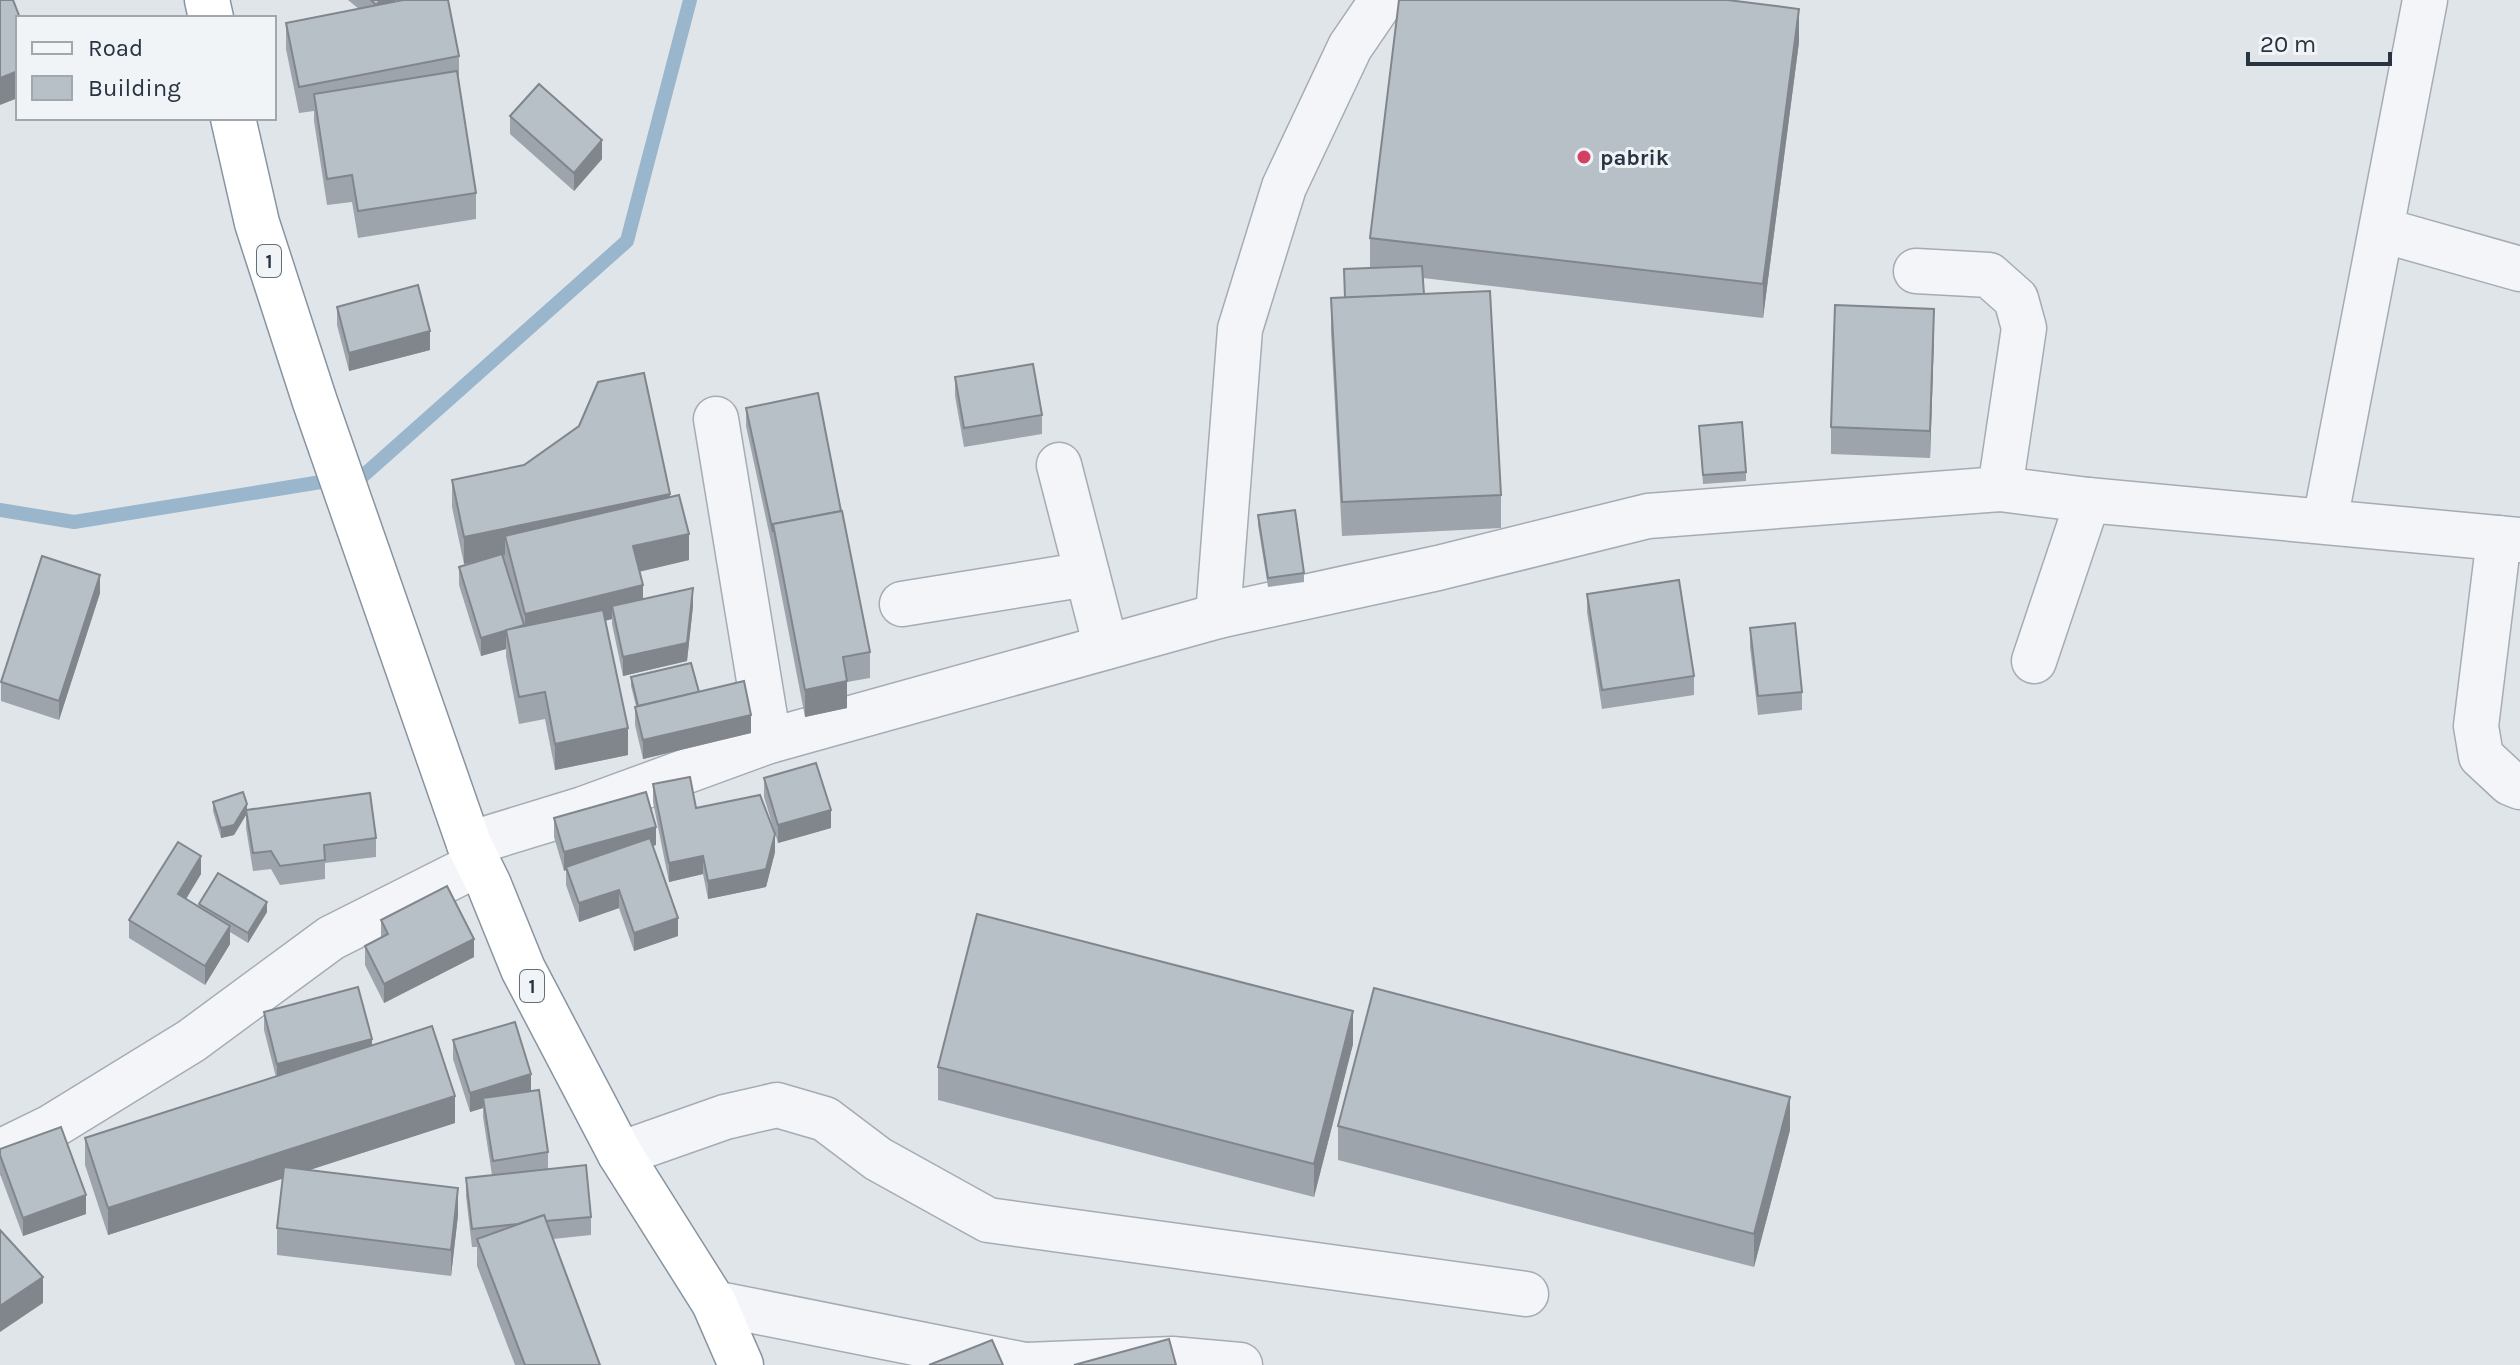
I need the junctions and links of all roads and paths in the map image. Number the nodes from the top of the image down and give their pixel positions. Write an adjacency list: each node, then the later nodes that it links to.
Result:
1 (1382, 0): 15 (street)
2 (2425, 0): 4 (street)
3 (233, 120): 20 (highway, 1)
4 (2382, 230): 5 (street); 11 (street)
5 (2520, 269)
6 (1916, 271): 9 (street)
7 (716, 419): 18 (street)
8 (1059, 465): 13 (street)
9 (2000, 489): 10 (street); 15 (street)
10 (2088, 500): 11 (street); 17 (street)
11 (2325, 521): 12 (street)
12 (2509, 539): 19 (street)
13 (1087, 574): 14 (street); 16 (street)
14 (902, 604)
15 (1218, 616): 16 (street)
16 (1106, 647): 18 (street)
17 (2034, 661)
18 (769, 741): 20 (street)
19 (2520, 787)
20 (473, 854): 21 (street); 22 (highway, 1)
21 (0, 1152)
22 (620, 1154): 23 (street); 24 (highway, 1)
23 (1526, 1294)
24 (714, 1303): 25 (street); 26 (highway, 1)
25 (863, 1348): 27 (street)
26 (741, 1365)
27 (1026, 1365): 28 (street)
28 (1240, 1365)

